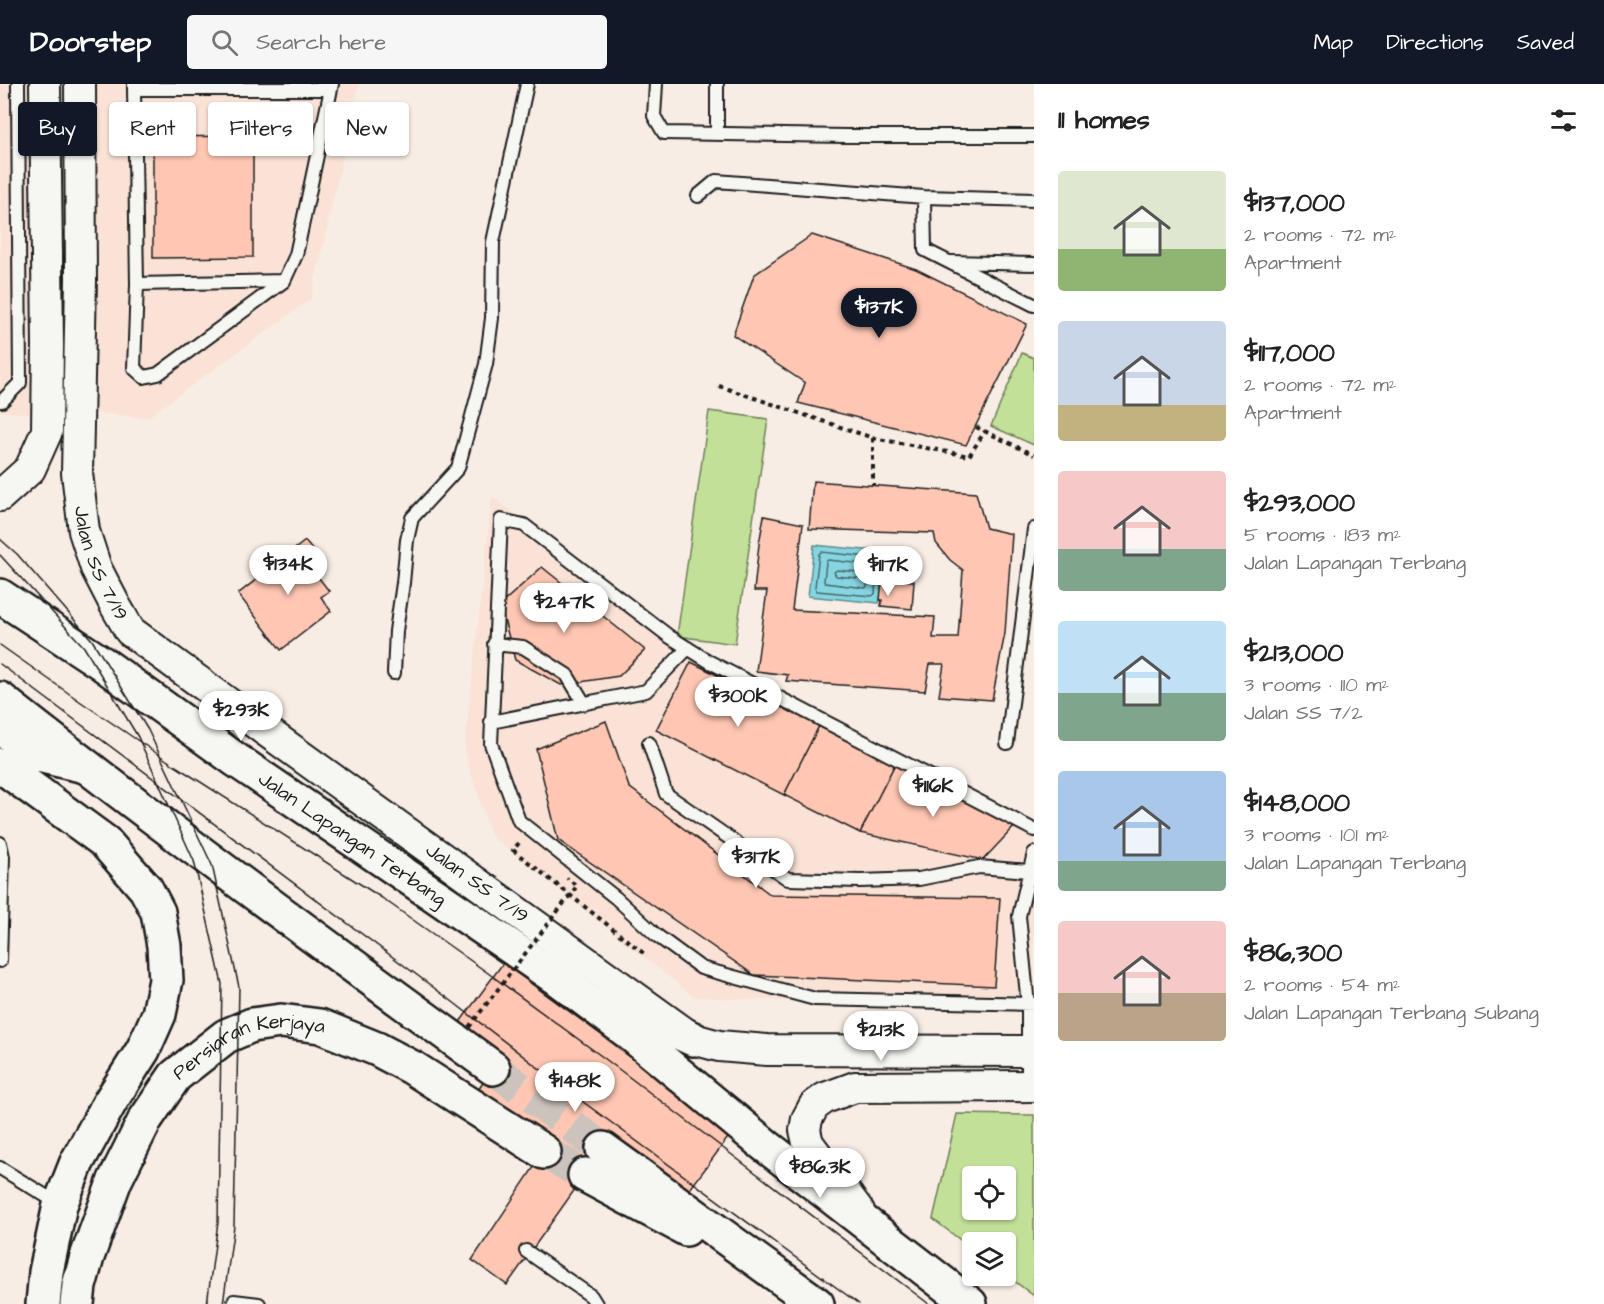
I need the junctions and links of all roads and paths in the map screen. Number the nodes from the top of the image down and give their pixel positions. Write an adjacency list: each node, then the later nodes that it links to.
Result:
1 (18, 84): 17 (lane)
2 (45, 84): 17 (street, Jalan SS 7/19)
3 (80, 84): 17 (street, Jalan SS 7/19)
4 (527, 84): 33 (lane)
5 (656, 84): 10 (lane)
6 (717, 84): 10 (lane)
7 (134, 86): 8 (lane); 19 (lane)
8 (299, 86): 9 (lane)
9 (331, 86): 18 (lane)
10 (717, 134): 11 (lane)
11 (1034, 135)
12 (698, 196): 13 (lane)
13 (924, 197): 14 (lane); 15 (lane)
14 (1034, 200)
15 (948, 262): 16 (lane); 20 (lane)
16 (1034, 264)
17 (49, 280): 22 (lane); 28 (street, Jalan SS 7/19); 54 (street, Jalan SS 7/19)
18 (284, 281): 19 (lane); 19 (lane)
19 (137, 284)
20 (1034, 305)
21 (719, 386): 25 (path)
22 (0, 401)
23 (976, 427): 24 (path)
24 (985, 431): 25 (path); 26 (path)
25 (873, 438): 27 (path)
26 (1034, 455)
27 (873, 486)
28 (0, 496)
29 (1034, 529): 39 (lane)
30 (0, 596): 51 (main road, Jalan Lapangan Terbang)
31 (494, 644): 32 (lane); 35 (lane); 36 (lane)
32 (688, 648): 35 (lane); 42 (lane)
33 (394, 673)
34 (0, 699): 41 (main road)
35 (584, 703): 36 (lane)
36 (491, 723): 52 (lane)
37 (0, 728): 41 (main road)
38 (649, 743): 46 (lane)
39 (1007, 744)
40 (0, 765): 61 (main road)
41 (86, 766): 56 (main road)
42 (1034, 830)
43 (520, 842): 48 (path)
44 (0, 843): 49 (lane)
45 (1034, 853): 46 (lane)
46 (1029, 871): 50 (lane)
47 (567, 878): 53 (path, bridge)
48 (648, 943)
49 (0, 961)
50 (1030, 974): 52 (lane)
51 (555, 977): 54 (main road); 62 (main road)
52 (1031, 1005): 55 (lane)
53 (469, 1027)
54 (693, 1039): 55 (street)
55 (1031, 1051): 57 (lane)
56 (493, 1068)
57 (1031, 1086): 62 (street)
58 (544, 1152): 65 (main road, Persiaran Kerjaya)
59 (594, 1162): 69 (main road)
60 (0, 1168): 61 (lane)
61 (60, 1205): 64 (main road)
62 (871, 1227): 70 (main road)
63 (526, 1251): 68 (lane)
64 (43, 1304)
65 (77, 1304)
66 (233, 1304): 67 (lane)
67 (259, 1304)
68 (596, 1304)
69 (817, 1304)
70 (970, 1304)

